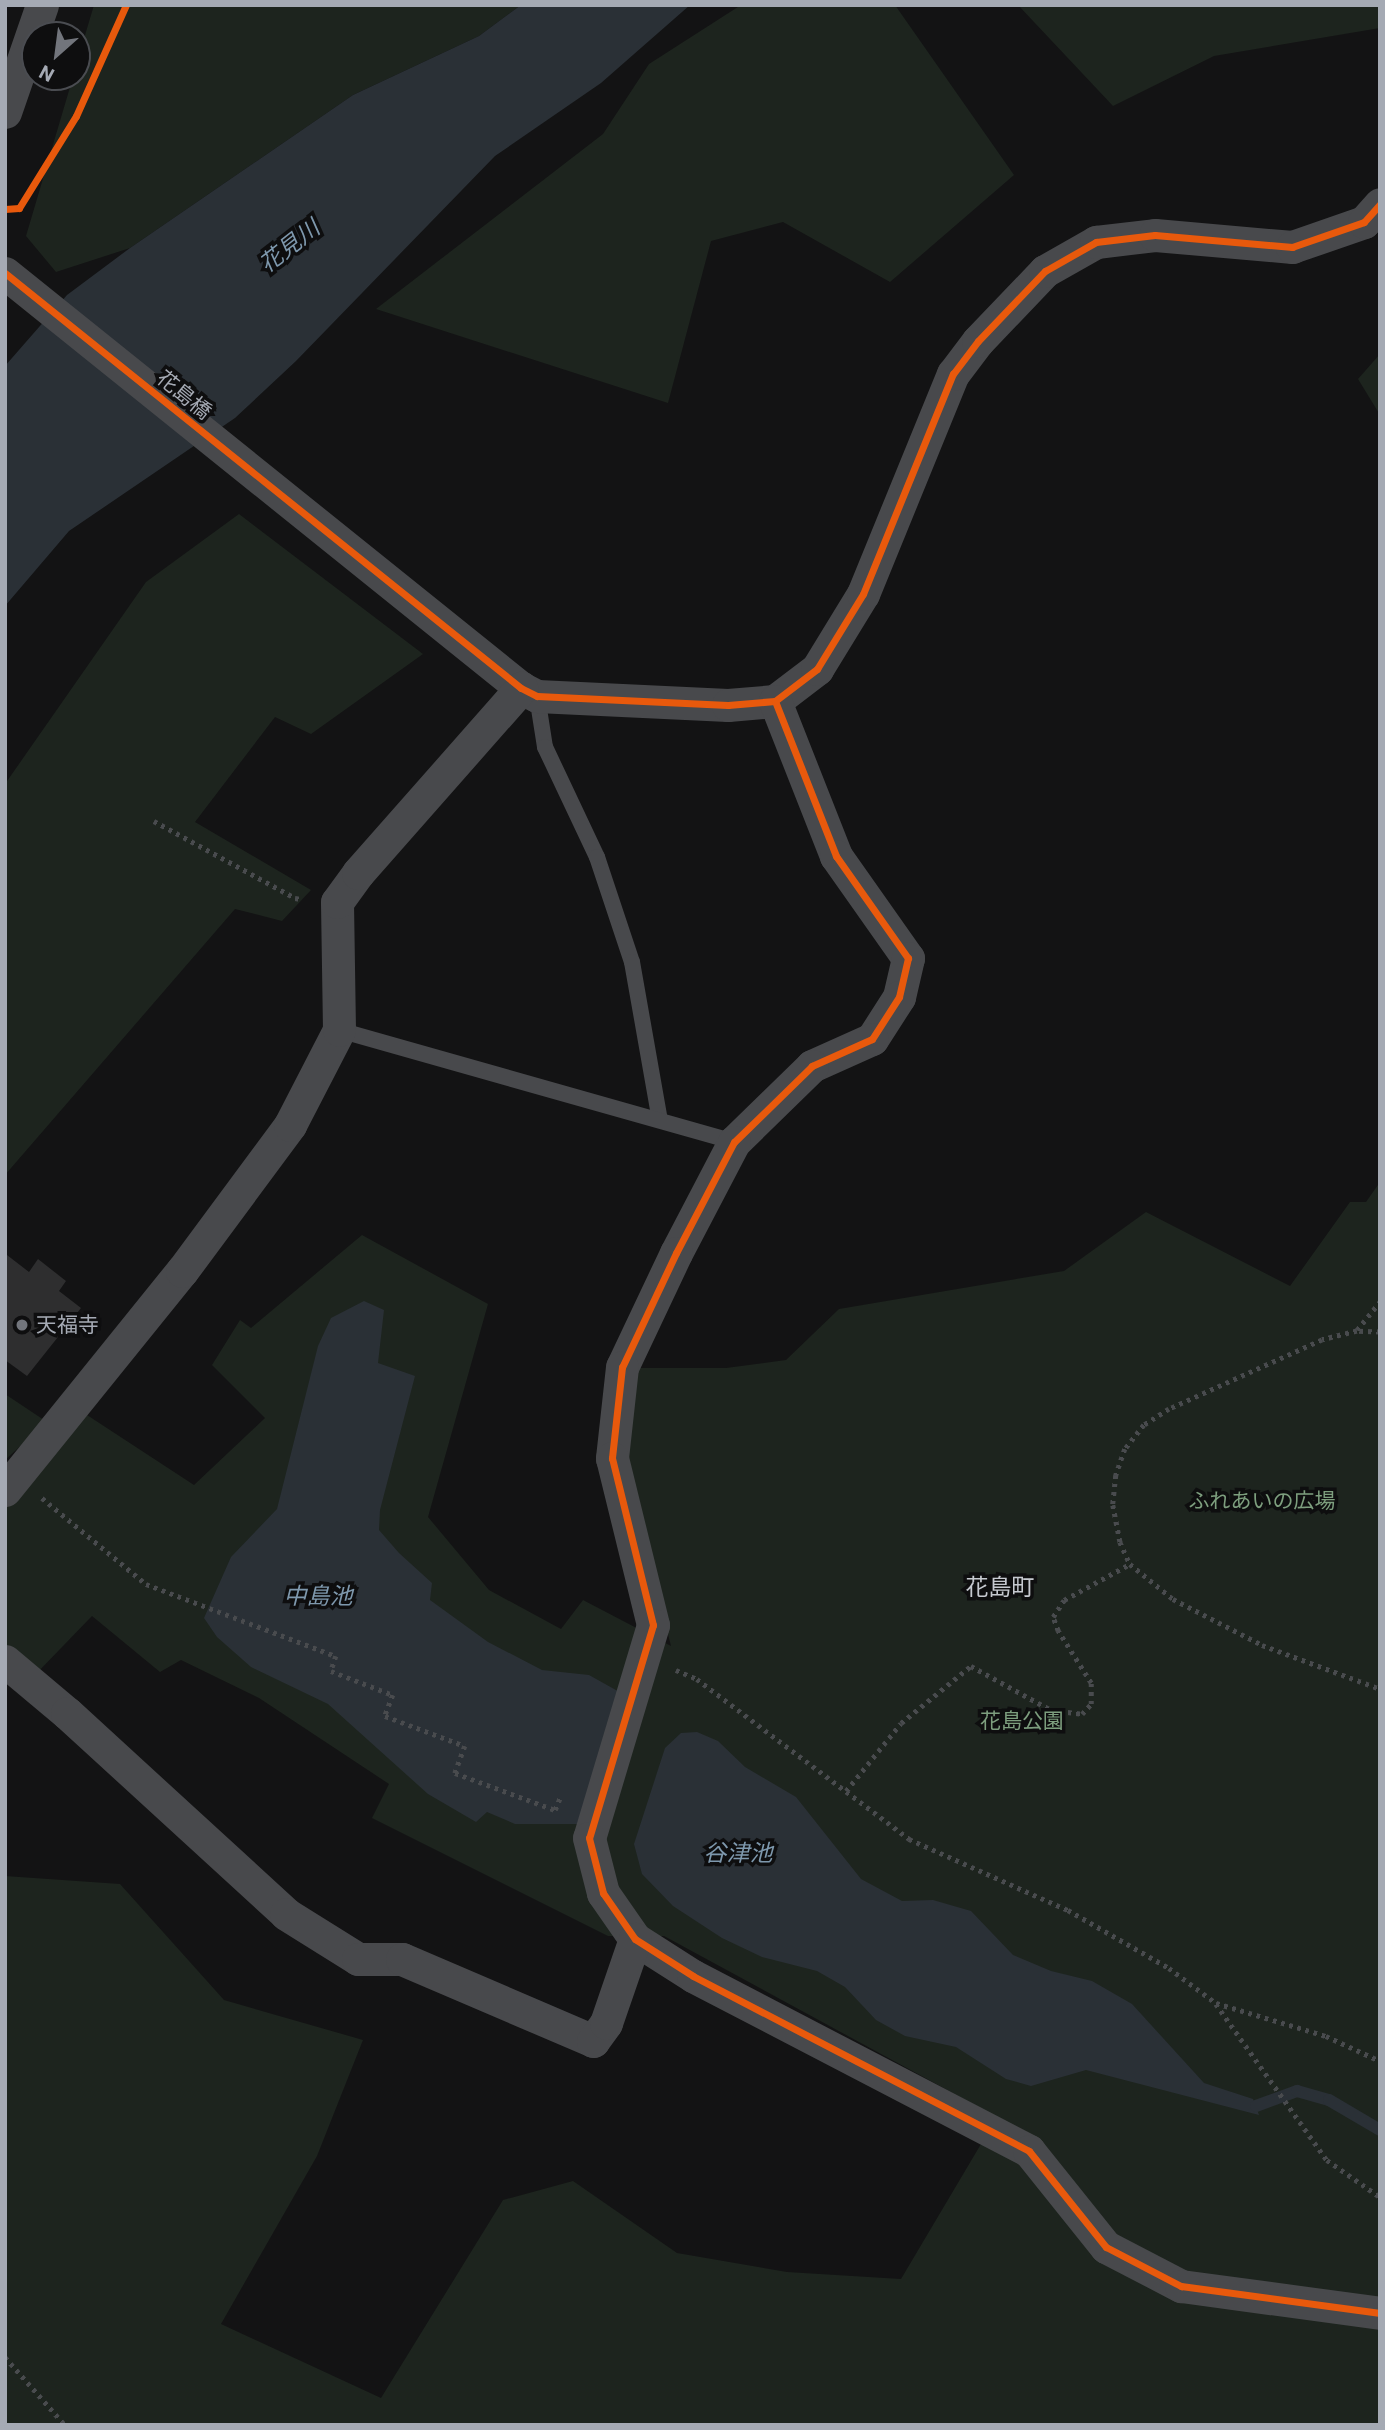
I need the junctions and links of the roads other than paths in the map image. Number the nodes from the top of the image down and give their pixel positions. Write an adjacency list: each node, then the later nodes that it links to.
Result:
1 (42, 5): 2 (street)
2 (5, 112)
3 (1380, 204): 6 (street)
4 (5, 273): 5 (street, 花島橋)
5 (529, 692): 6 (street); 7 (street); 8 (lane)
6 (775, 701): 9 (street)
7 (339, 1030): 8 (lane); 10 (street)
8 (660, 1120): 9 (lane)
9 (734, 1142): 12 (street)
10 (11, 1484)
11 (5, 1661): 12 (street)
12 (635, 1939): 13 (street)
13 (1380, 2313)

